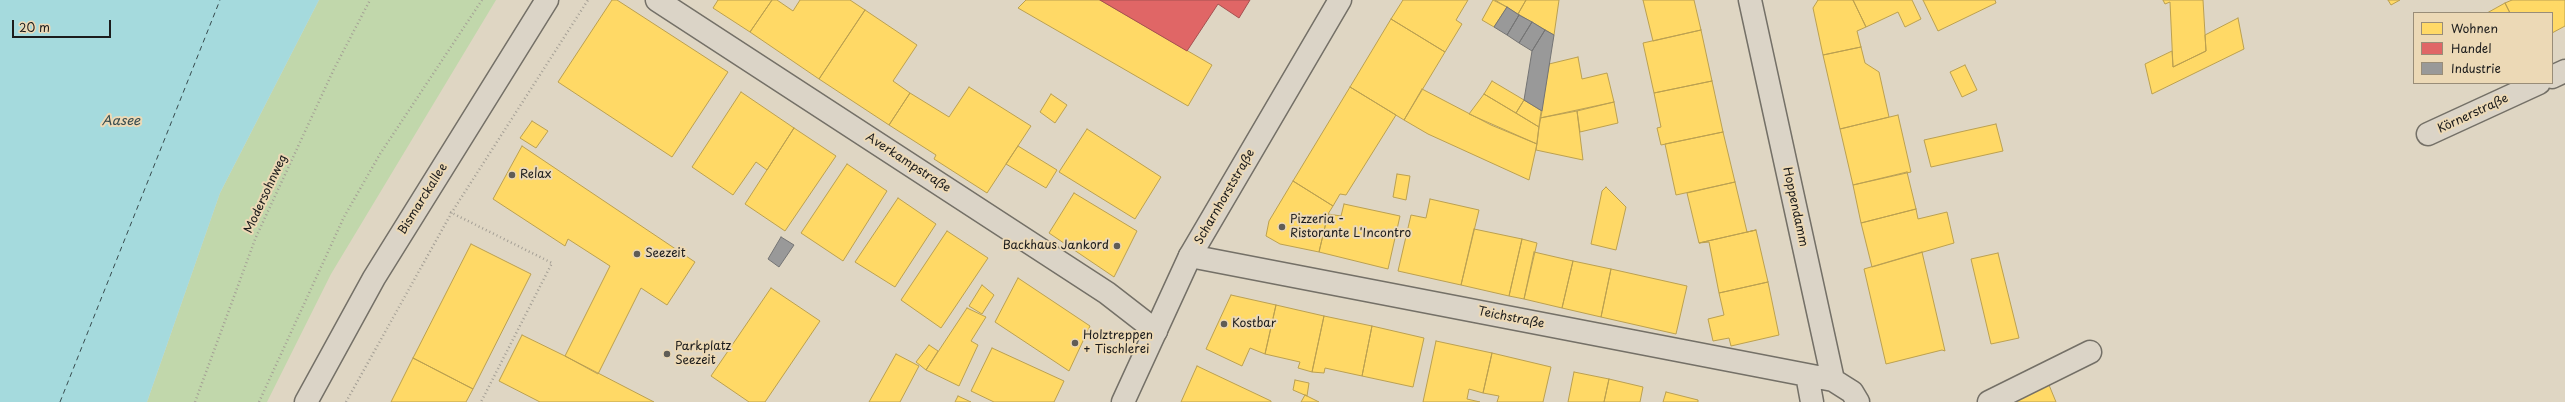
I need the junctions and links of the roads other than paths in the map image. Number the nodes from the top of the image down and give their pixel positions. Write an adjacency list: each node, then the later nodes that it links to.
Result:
1 (548, 0): 14 (street, Bismarckallee)
2 (657, 0): 10 (street, Averkampstraße)
3 (1340, 0): 9 (street, Scharnhorststraße)
4 (1750, 0): 13 (street, Hoppendamm)
5 (2565, 71): 6 (street)
6 (2553, 77)
7 (2537, 84): 8 (street, Körnerstraße)
8 (2428, 134)
9 (1190, 256): 10 (street, Scharnhorststraße); 12 (street, Teichstraße)
10 (1156, 331): 15 (street, Scharnhorststraße)
11 (2090, 352): 18 (street)
12 (1807, 375): 13 (street, Teichstraße); 16 (street)
13 (1833, 380): 17 (street)
14 (306, 402)
15 (1123, 402)
16 (1812, 402)
17 (1858, 402)
18 (1989, 402)

